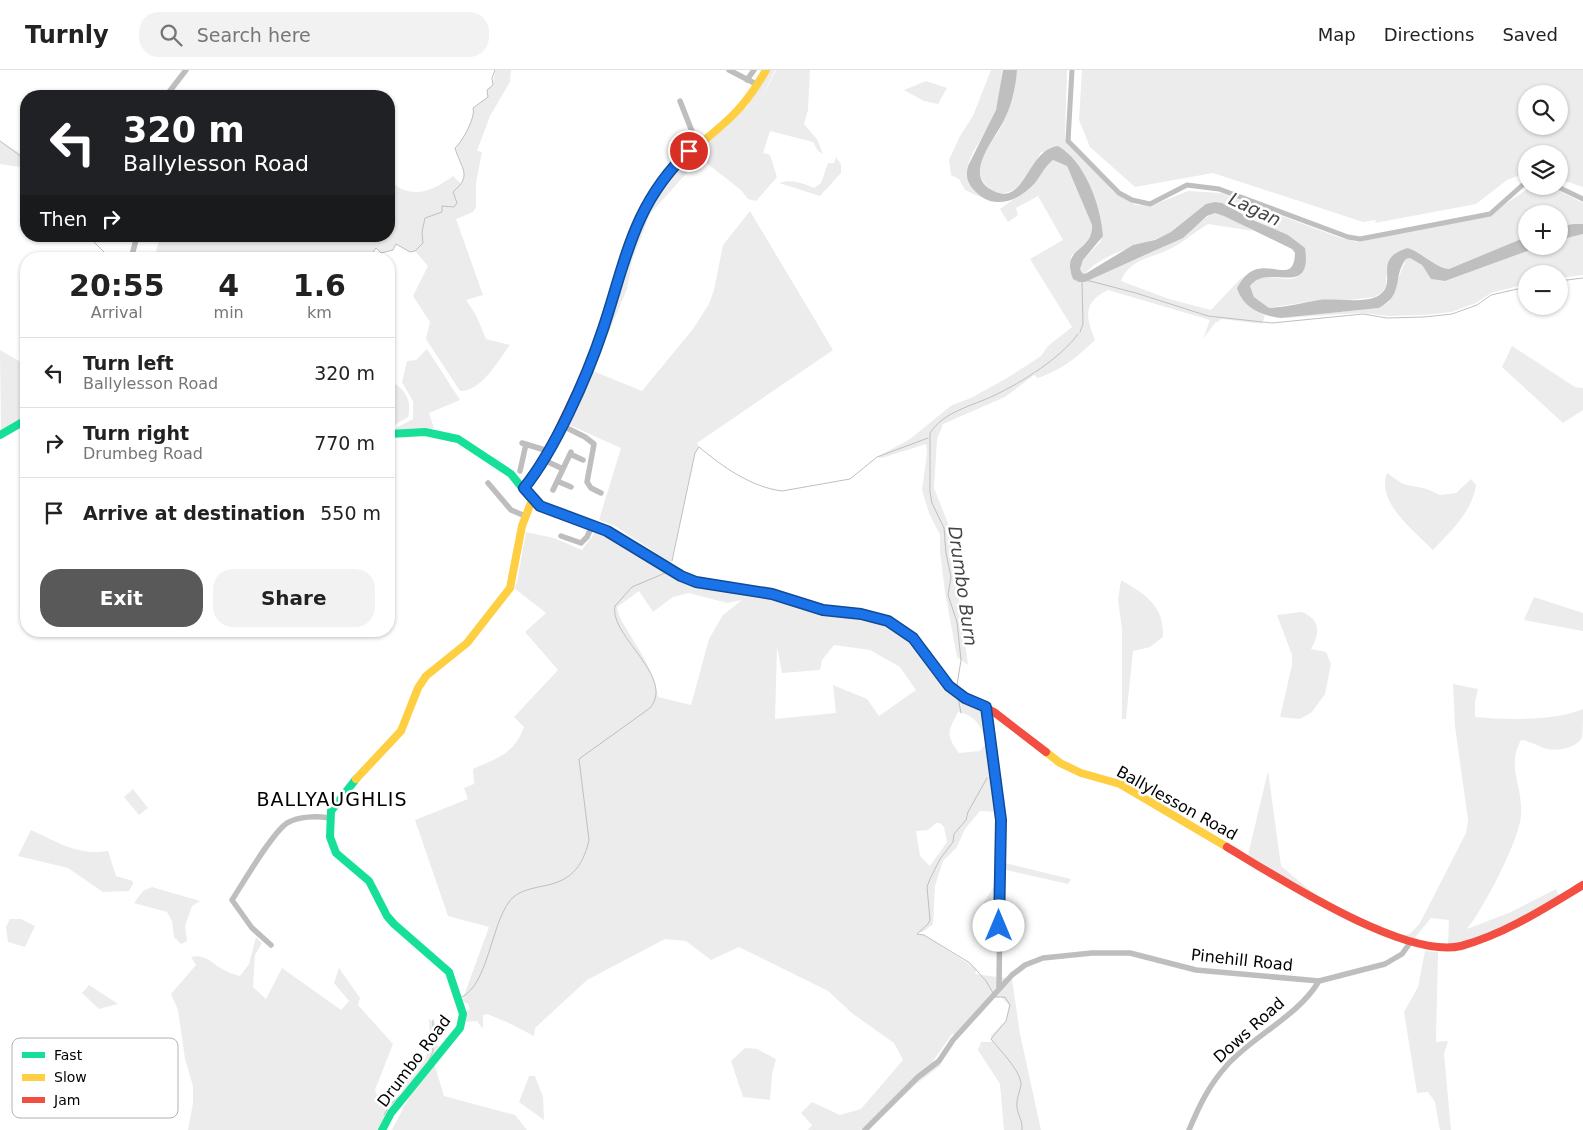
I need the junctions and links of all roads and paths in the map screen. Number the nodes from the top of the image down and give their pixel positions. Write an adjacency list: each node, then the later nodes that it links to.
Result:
1 (186, 70): 7 (street)
2 (728, 70): 5 (street)
3 (754, 70): 5 (street)
4 (766, 70): 6 (main road)
5 (747, 80): 6 (street)
6 (758, 85): 9 (main road)
7 (171, 90)
8 (680, 101): 9 (street)
9 (697, 144): 11 (main road)
10 (20, 423): 13 (main road)
11 (561, 425): 14 (main road); 24 (street)
12 (395, 434): 22 (main road)
13 (0, 435)
14 (548, 451): 15 (main road); 18 (street)
15 (544, 460): 17 (street); 22 (main road)
16 (583, 460): 17 (street)
17 (563, 469): 19 (street)
18 (520, 470)
19 (557, 481): 21 (street); 23 (street)
20 (488, 483): 26 (street)
21 (571, 487)
22 (524, 488): 25 (main road)
23 (554, 490)
24 (601, 493)
25 (532, 500): 26 (main road); 27 (main road, Ballylesson Road)
26 (526, 516): 30 (main road)
27 (593, 524): 28 (street); 29 (main road, Ballylesson Road)
28 (562, 536)
29 (986, 707): 32 (main road, Ballylesson Road); 35 (street)
30 (329, 818): 33 (street); 36 (main road, Drumbo Road)
31 (1583, 885): 32 (main road, Ballylesson Road)
32 (1410, 943): 34 (street, Pinehill Road)
33 (271, 945)
34 (1320, 981): 35 (street, Pinehill Road); 38 (street, Dows Road)
35 (995, 992): 37 (street, Pinehill Road)
36 (382, 1130)
37 (865, 1130)
38 (1189, 1130)

